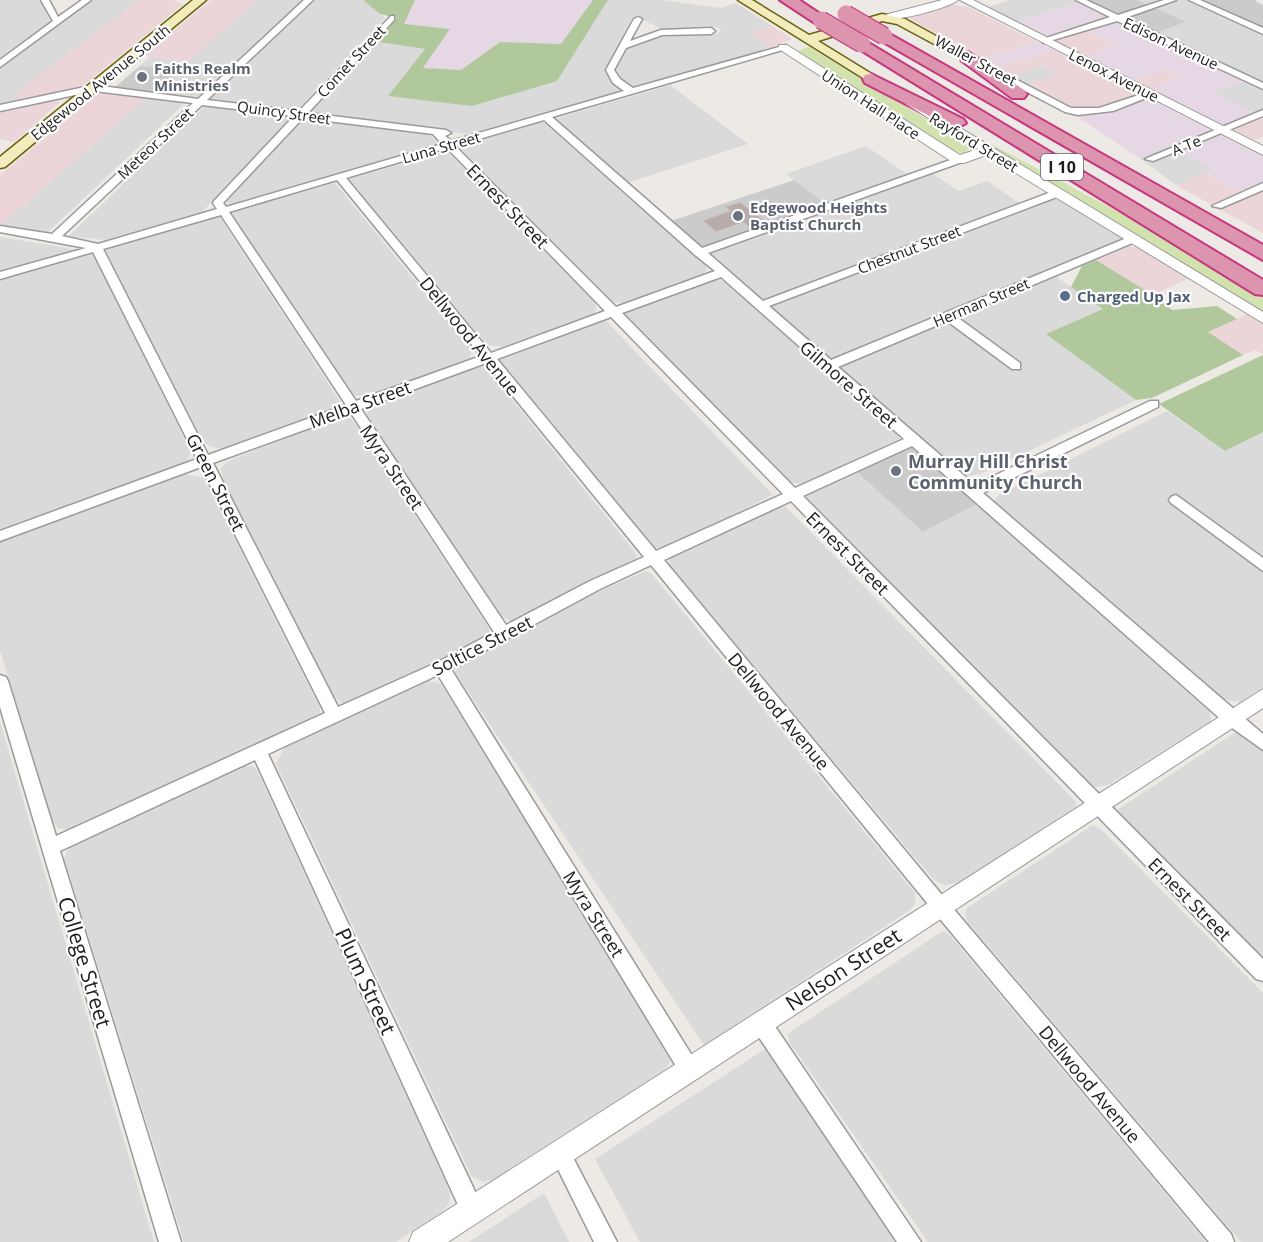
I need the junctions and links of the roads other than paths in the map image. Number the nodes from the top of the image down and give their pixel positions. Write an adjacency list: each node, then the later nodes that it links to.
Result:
1 (45, 0): 17 (street)
2 (87, 0): 17 (street)
3 (196, 0): 29 (main road, Edgewood Avenue South)
4 (309, 0): 32 (street, Meteor Street)
5 (744, 0): 21 (main road)
6 (788, 0): 54 (highway, I 10, bridge)
7 (931, 0): 14 (street, Luna Street)
8 (953, 0): 14 (street, Luna Street)
9 (965, 0): 22 (street, Lenox Avenue)
10 (1080, 0): 15 (street, Edison Avenue)
11 (1172, 0): 15 (street)
12 (1193, 0): 19 (street)
13 (830, 5): 56 (highway, I 10, bridge)
14 (882, 17): 21 (main road, Luna Street); 25 (main road, Waller Street)
15 (1117, 17): 22 (street); 28 (street, Edison Avenue)
16 (391, 18): 35 (street, Comet Street)
17 (57, 22): 26 (street)
18 (711, 31): 20 (street)
19 (1263, 31)
20 (661, 33): 23 (street); 23 (street)
21 (807, 40): 24 (street, Luna Street); 27 (main road, Rayford Street)
22 (1046, 41): 31 (street, Lenox Avenue)
23 (622, 46): 30 (street)
24 (783, 47): 30 (street, Luna Street); 44 (street, Union Hall Place)
25 (968, 57): 31 (street, Waller Street); 56 (highway)
26 (0, 64)
27 (871, 79): 41 (street, Rayford Street); 54 (highway)
28 (1263, 86)
29 (94, 88): 32 (street, Quincy Street); 33 (street, Quincy Street); 45 (main road, Edgewood Avenue South)
30 (631, 92): 36 (street, Luna Street)
31 (1151, 94): 37 (street, Lenox Avenue)
32 (200, 100): 35 (street, Quincy Street); 52 (street, Meteor Street)
33 (0, 108)
34 (1263, 113): 37 (street, A Te)
35 (301, 114): 38 (street, Quincy Street); 50 (street, Comet Street)
36 (545, 117): 39 (street, Luna Street); 57 (street, Gilmore Street)
37 (1222, 130): 42 (street, Lenox Avenue); 43 (street, A Te)
38 (436, 132): 39 (street, Quincy Street); 40 (street, Ernest Street)
39 (475, 137): 40 (street, Luna Street)
40 (448, 145): 46 (street, Luna Street); 62 (street, Ernest Street)
41 (985, 151): 44 (street); 48 (street, Rayford Street)
42 (1263, 151)
43 (1150, 159)
44 (959, 160): 57 (street)
45 (0, 164)
46 (339, 176): 50 (street, Luna Street); 65 (street, Dellwood Avenue)
47 (1263, 186): 49 (street)
48 (1058, 193): 53 (street, Rayford Street); 61 (street, Chestnut Street)
49 (1216, 206)
50 (221, 210): 55 (street, Luna Street); 69 (street, Myra Street)
51 (0, 229): 52 (street)
52 (54, 238): 55 (street)
53 (1133, 238): 63 (street, Herman Street); 64 (street, Rayford Street)
54 (1191, 247): 60 (highway, I 10)
55 (96, 248): 59 (street, Luna Street); 71 (street, Green Street)
56 (1259, 252)
57 (699, 253): 58 (street, Gilmore Street)
58 (721, 273): 61 (street, Gilmore Street); 62 (street, Melba Street)
59 (0, 276)
60 (1263, 289)
61 (759, 306): 66 (street, Gilmore Street)
62 (610, 312): 65 (street, Melba Street); 73 (street, Ernest Street)
63 (948, 316): 66 (street, Herman Street); 67 (street)
64 (1263, 318)
65 (487, 358): 69 (street, Melba Street); 76 (street, Dellwood Avenue)
66 (830, 366): 70 (street, Gilmore Street)
67 (1016, 366)
68 (1154, 404): 72 (street)
69 (352, 407): 71 (street, Melba Street); 78 (street, Myra Street)
70 (913, 440): 72 (street, Gilmore Street); 73 (street, Soltice Street)
71 (206, 460): 75 (street, Melba Street); 82 (street, Green Street)
72 (973, 492): 83 (street, Gilmore Street)
73 (790, 494): 76 (street, Soltice Street); 86 (street, Ernest Street)
74 (1176, 500): 77 (street)
75 (0, 536)
76 (652, 558): 78 (street, Soltice Street); 88 (street, Dellwood Avenue)
77 (1263, 566)
78 (504, 634): 79 (street, Soltice Street)
79 (441, 667): 82 (street, Soltice Street); 91 (street, Myra Street)
80 (0, 681): 87 (street, College Street)
81 (1263, 697): 83 (street, Nelson Street)
82 (335, 717): 85 (street, Soltice Street)
83 (1230, 718): 84 (street, Gilmore Street); 86 (street, Nelson Street)
84 (1263, 743)
85 (259, 752): 87 (street, Soltice Street); 93 (street, Plum Street)
86 (1096, 805): 88 (street, Nelson Street); 89 (street, Ernest Street)
87 (50, 847): 94 (street, College Street)
88 (940, 905): 90 (street, Nelson Street); 98 (street, Dellwood Avenue)
89 (1263, 972)
90 (761, 1023): 91 (street, Nelson Street); 97 (street)
91 (689, 1069): 92 (street, Nelson Street)
92 (560, 1153): 93 (street, Nelson Street); 96 (street)
93 (472, 1210): 95 (street, Nelson Street)
94 (170, 1242)
95 (423, 1242)
96 (606, 1242)
97 (910, 1242)
98 (1223, 1242)

